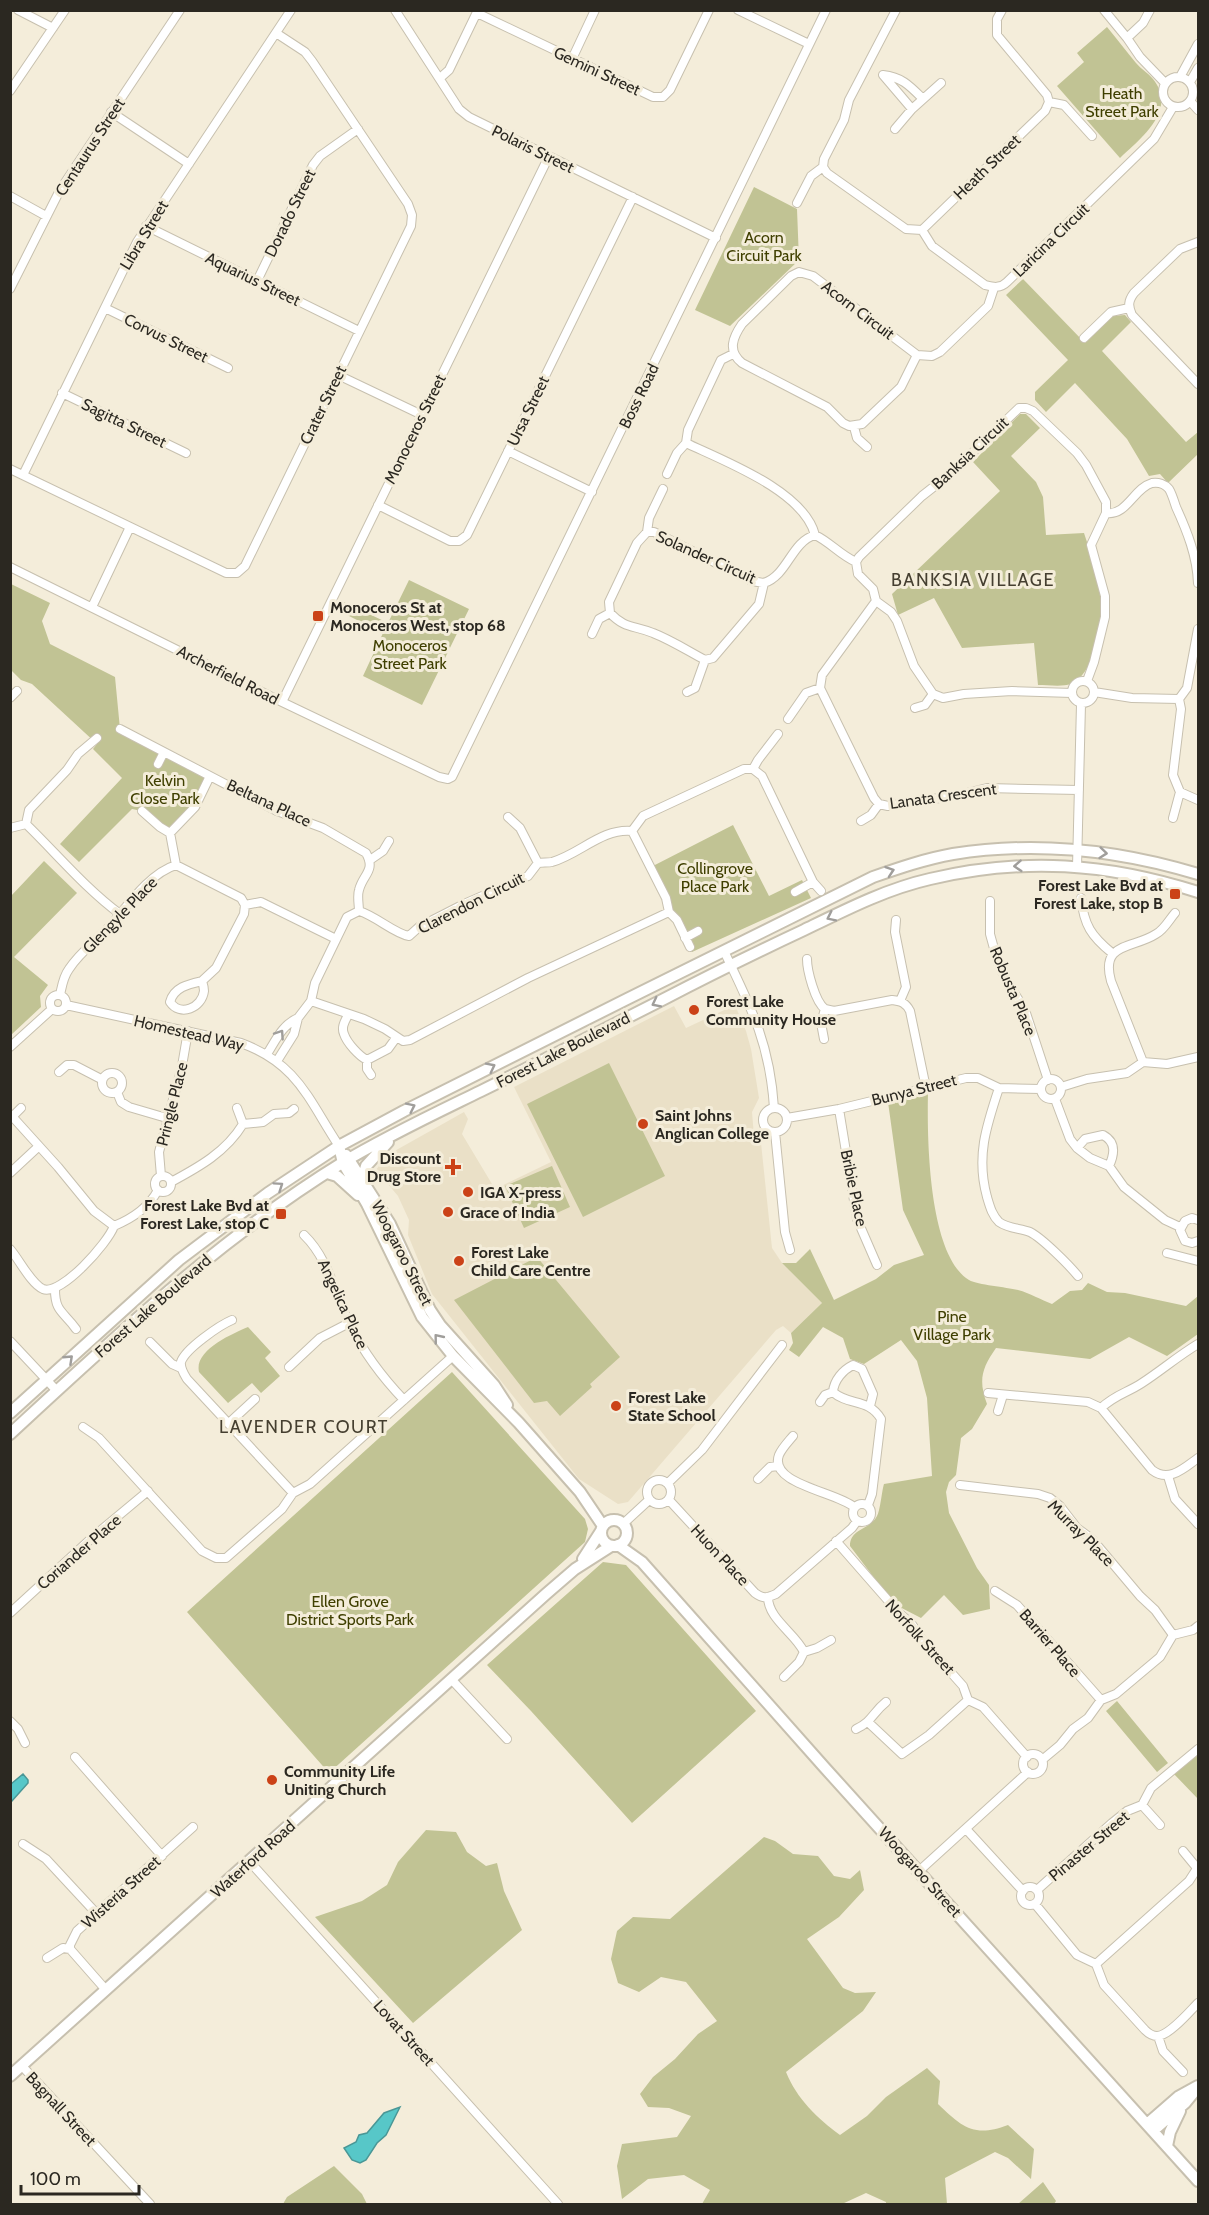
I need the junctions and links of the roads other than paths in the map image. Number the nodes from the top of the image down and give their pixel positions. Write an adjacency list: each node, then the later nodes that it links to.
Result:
1 (18, 10): 15 (street)
2 (65, 10): 15 (street)
3 (180, 10): 36 (street, Centaurus Street)
4 (291, 10): 16 (street, Libra Street)
5 (395, 10): 25 (street, Polaris Street)
6 (596, 10): 20 (street)
7 (709, 10): 20 (street, Gemini Street)
8 (738, 10): 18 (street)
9 (826, 10): 18 (street, Boss Road)
10 (896, 10): 21 (street)
11 (1002, 10): 32 (street)
12 (1104, 10): 17 (street)
13 (1150, 10): 17 (street)
14 (477, 12): 20 (street, Gemini Street); 25 (street)
15 (53, 28): 29 (street)
16 (276, 33): 37 (street, Crater Street); 41 (street, Libra Street)
17 (1127, 38): 28 (street)
18 (809, 44): 50 (street, Boss Road)
19 (1198, 44): 24 (street)
20 (572, 59)
21 (868, 65): 23 (street); 42 (street)
22 (1198, 68): 26 (street)
23 (883, 75): 30 (street); 34 (street)
24 (1180, 76): 26 (street); 28 (street)
25 (440, 78): 40 (street, Polaris Street)
26 (1190, 82): 31 (street)
27 (941, 83): 30 (street)
28 (1165, 83): 33 (street)
29 (10, 91)
30 (923, 99): 34 (street)
31 (1190, 101): 33 (street); 35 (street)
32 (1049, 102): 39 (street); 48 (street, Heath Street)
33 (1173, 107): 53 (street, Laricina Circuit)
34 (912, 109): 38 (street)
35 (1198, 110)
36 (111, 112): 41 (street); 46 (street, Centaurus Street)
37 (358, 129): 52 (street, Dorado Street); 57 (street, Crater Street)
38 (895, 129)
39 (1092, 136)
40 (549, 156): 44 (street, Polaris Street); 65 (street, Monoceros Street)
41 (189, 164): 47 (street, Libra Street)
42 (823, 167): 45 (street); 48 (street)
43 (10, 196): 46 (street)
44 (633, 197): 50 (street, Polaris Street); 69 (street, Ursa Street)
45 (797, 203)
46 (46, 216): 54 (street, Centaurus Street)
47 (146, 226): 52 (street, Aquarius Street); 55 (street, Libra Street)
48 (922, 230): 53 (street)
49 (1198, 233): 51 (street)
50 (716, 238): 75 (street, Boss Road)
51 (1198, 243): 56 (street)
52 (257, 281): 57 (street, Aquarius Street)
53 (994, 288): 60 (street)
54 (10, 289)
55 (105, 308): 61 (street, Corvus Street); 64 (street, Libra Street)
56 (1129, 308): 58 (street); 63 (street)
57 (359, 331): 62 (street, Crater Street)
58 (1084, 338)
59 (733, 354): 60 (street, Acorn Circuit); 66 (street); 67 (street, Acorn Circuit)
60 (918, 355): 66 (street)
61 (228, 368)
62 (338, 375): 65 (street); 78 (street, Crater Street)
63 (1198, 384)
64 (63, 393): 70 (street, Sagitta Street); 73 (street, Libra Street)
65 (422, 415): 76 (street, Monoceros Street)
66 (854, 427): 68 (street)
67 (686, 443): 72 (street, Acorn Circuit); 80 (street)
68 (867, 447)
69 (508, 451): 75 (street); 76 (street, Ursa Street)
70 (186, 453)
71 (10, 468): 73 (street, Crater Street)
72 (667, 474)
73 (22, 475): 78 (street, Crater Street)
74 (663, 489): 79 (street, Solander Circuit)
75 (592, 492): 111 (street, Boss Road)
76 (378, 505): 100 (street, Monoceros Street)
77 (1106, 513): 81 (street, Banksia Circuit); 84 (street); 91 (street)
78 (130, 527): 86 (street)
79 (647, 532): 83 (street, Solander Circuit); 87 (street, Solander Circuit)
80 (815, 535): 81 (street); 83 (street, Solander Circuit)
81 (856, 562): 85 (street)
82 (10, 567): 86 (street, Archerfield Road)
83 (765, 584): 90 (street, Solander Circuit)
84 (1198, 584)
85 (876, 601): 92 (street); 97 (street)
86 (92, 607): 100 (street, Archerfield Road)
87 (610, 612): 89 (street, Solander Circuit); 90 (street)
88 (1198, 629): 99 (street)
89 (592, 634)
90 (705, 660): 94 (street, Solander Circuit)
91 (1087, 681): 95 (street); 96 (street)
92 (820, 688): 103 (street); 115 (street, Lanata Crescent)
93 (17, 691): 98 (street)
94 (687, 692)
95 (1072, 693): 97 (street); 101 (street)
96 (1094, 693): 99 (street); 101 (street)
97 (933, 694): 102 (street)
98 (10, 698)
99 (1179, 699): 113 (street)
100 (282, 702): 111 (street, Archerfield Road)
101 (1081, 704): 112 (street)
102 (915, 708)
103 (788, 719)
104 (120, 729): 107 (street, Beltana Place)
105 (778, 734): 109 (street)
106 (97, 738): 120 (street)
107 (164, 752): 108 (street); 110 (street, Beltana Place)
108 (158, 764)
109 (753, 770): 122 (street); 131 (street)
110 (210, 776): 123 (street); 126 (street, Beltana Place)
111 (448, 779)
112 (1079, 790): 115 (street, Lanata Crescent); 125 (street)
113 (1180, 792): 114 (street); 118 (street)
114 (1198, 800)
115 (879, 804): 119 (street, Lanata Crescent)
116 (142, 811): 123 (street)
117 (508, 817): 127 (street)
118 (1173, 819)
119 (861, 821)
120 (26, 824): 121 (street); 140 (street)
121 (10, 828)
122 (632, 831): 127 (street, Clarendon Circuit); 139 (street)
123 (170, 833): 128 (street)
124 (389, 841): 126 (street)
125 (1077, 851): 129 (street); 130 (main road, Forest Lake Boulevard, one-way to 130); 147 (main road, Forest Lake Boulevard, one-way to 125)
126 (370, 860): 138 (street)
127 (538, 862): 138 (street, Clarendon Circuit)
128 (176, 866): 137 (street); 140 (street, Glengyle Place)
129 (1077, 867): 134 (main road, Forest Lake Boulevard); 150 (main road, Forest Lake Boulevard, one-way to 150)
130 (1198, 874)
131 (813, 882): 132 (street); 133 (street)
132 (821, 891)
133 (795, 892)
134 (1198, 892)
135 (1081, 898): 148 (street)
136 (990, 901): 172 (street, Robusta Place)
137 (245, 905): 145 (street); 151 (street)
138 (359, 911): 145 (street)
139 (669, 912): 144 (street); 161 (street)
140 (120, 914): 152 (street, Glengyle Place)
141 (1175, 914): 148 (street)
142 (896, 920): 154 (street)
143 (698, 931): 144 (street)
144 (685, 938): 146 (street)
145 (336, 939): 153 (street)
146 (690, 947)
147 (724, 951): 150 (street); 190 (main road, Forest Lake Boulevard, one-way to 147)
148 (1112, 953): 168 (street)
149 (807, 959): 157 (street)
150 (731, 965): 181 (street); 188 (main road, Forest Lake Boulevard, one-way to 188)
151 (202, 981): 151 (street)
152 (60, 995): 155 (street); 156 (street)
153 (310, 1001): 158 (street); 159 (street)
154 (900, 1001): 157 (street); 174 (street)
155 (66, 1005): 156 (street); 160 (street, Homestead Way)
156 (52, 1009): 163 (street)
157 (825, 1009): 162 (street)
158 (348, 1015): 161 (street); 166 (street)
159 (298, 1018): 164 (street, one-way to 159); 167 (street)
160 (188, 1031): 164 (street, Homestead Way); 186 (street, Pringle Place)
161 (396, 1038): 166 (street)
162 (824, 1039)
163 (10, 1047)
164 (267, 1054): 167 (street, Homestead Way)
165 (1198, 1057): 168 (street)
166 (367, 1060): 170 (street)
167 (277, 1061): 190 (street, Homestead Way)
168 (1143, 1062): 173 (street)
169 (59, 1072): 171 (street)
170 (371, 1075)
171 (101, 1079): 177 (street); 177 (street)
172 (1048, 1080): 173 (street); 176 (street)
173 (1061, 1087): 178 (street)
174 (926, 1088): 175 (street, Bunya Street); 182 (street, Bunya Street)
175 (999, 1088): 176 (street, Bunya Street); 214 (street)
176 (1041, 1089): 178 (street)
177 (117, 1092): 186 (street)
178 (1055, 1099): 192 (street)
179 (21, 1108): 184 (street)
180 (237, 1108): 187 (street)
181 (774, 1108): 185 (street); 189 (street)
182 (839, 1109): 185 (street, Bunya Street); 213 (street, Bribie Place)
183 (294, 1110): 187 (street)
184 (11, 1116): 191 (street)
185 (787, 1118): 189 (street)
186 (170, 1119): 197 (street, Pringle Place)
187 (243, 1124): 199 (street)
188 (398, 1132): 193 (main road, Forest Lake Boulevard); 198 (main road)
189 (775, 1132): 209 (street)
190 (339, 1146): 193 (main road, Woogaroo Street); 226 (main road, Forest Lake Boulevard, one-way to 190)
191 (38, 1147): 195 (street); 203 (street)
192 (1077, 1148): 194 (street); 194 (street)
193 (346, 1161): 196 (main road, Forest Lake Boulevard); 198 (main road, Woogaroo Street); 201 (main road, Woogaroo Street)
194 (1109, 1166): 204 (street)
195 (10, 1173)
196 (327, 1173): 201 (main road); 227 (main road, Forest Lake Boulevard)
197 (161, 1176): 199 (street); 200 (street)
198 (362, 1180): 223 (main road, Woogaroo Street)
199 (171, 1182): 200 (street)
200 (158, 1190): 203 (street)
201 (367, 1204): 223 (main road, Woogaroo Street, one-way to 201)
202 (1198, 1218): 204 (street)
203 (114, 1226): 215 (street)
204 (1180, 1227): 206 (street)
205 (304, 1235): 217 (street, Angelica Place)
206 (1185, 1241): 207 (street); 211 (street)
207 (1198, 1241)
208 (10, 1249): 215 (street)
209 (790, 1251)
210 (1167, 1253): 211 (street)
211 (1180, 1256): 212 (street)
212 (1198, 1261)
213 (877, 1264)
214 (1078, 1276)
215 (55, 1290): 218 (street)
216 (232, 1320): 225 (street)
217 (349, 1323): 224 (street); 232 (street, Angelica Place)
218 (76, 1329)
219 (10, 1341): 226 (street)
220 (150, 1342): 225 (street)
221 (1198, 1344): 235 (street)
222 (782, 1345): 246 (street)
223 (457, 1352): 232 (street); 249 (main road, Woogaroo Street)
224 (289, 1367)
225 (181, 1368): 238 (street)
226 (46, 1380): 227 (street); 237 (main road, Forest Lake Boulevard)
227 (57, 1391): 240 (main road, Forest Lake Boulevard)
228 (833, 1392): 233 (street); 234 (street); 234 (street)
229 (988, 1393): 230 (street)
230 (1003, 1395): 235 (street); 236 (street)
231 (255, 1399): 238 (street)
232 (404, 1400): 250 (street)
233 (820, 1402)
234 (870, 1406): 253 (street)
235 (1101, 1408): 244 (street)
236 (998, 1411)
237 (10, 1413)
238 (229, 1424): 250 (street)
239 (83, 1427): 248 (street)
240 (10, 1434)
241 (793, 1436): 243 (street)
242 (1198, 1458): 244 (street)
243 (778, 1466): 245 (street); 254 (street)
244 (1168, 1476): 256 (street)
245 (758, 1479)
246 (668, 1483): 251 (street); 252 (street)
247 (960, 1485): 267 (street, Murray Place)
248 (148, 1491): 250 (street); 265 (street, Coriander Place)
249 (580, 1492): 257 (main road, Woogaroo Street); 258 (main road, Woogaroo Street)
250 (293, 1493)
251 (649, 1500): 252 (street); 257 (street)
252 (669, 1500): 264 (street, Huon Place)
253 (867, 1505): 254 (street); 255 (street)
254 (854, 1507): 255 (street)
255 (857, 1521): 259 (street)
256 (1198, 1524)
257 (622, 1526): 258 (main road); 260 (main road); 261 (main road, Woogaroo Street)
258 (602, 1529): 260 (main road); 262 (main road, Waterford Road)
259 (836, 1541): 264 (street); 272 (street, Norfolk Street)
260 (615, 1546): 261 (main road, Woogaroo Street); 262 (main road, Waterford Road)
261 (642, 1562): 294 (main road, Woogaroo Street)
262 (575, 1569): 271 (main road, Waterford Road)
263 (995, 1591): 273 (street, Barrier Place)
264 (768, 1597): 269 (street)
265 (10, 1613)
266 (1198, 1626): 267 (street)
267 (1173, 1635): 273 (street)
268 (831, 1640): 269 (street)
269 (804, 1652): 270 (street)
270 (784, 1677)
271 (452, 1680): 278 (street); 292 (main road, Waterford Road)
272 (968, 1700): 276 (street); 282 (street, Norfolk Street)
273 (1101, 1700): 283 (street)
274 (886, 1702): 276 (street)
275 (10, 1720): 279 (street)
276 (869, 1723): 277 (street)
277 (856, 1729)
278 (507, 1739)
279 (25, 1743)
280 (1198, 1749): 285 (street, Pinaster Street)
281 (75, 1757): 291 (street)
282 (1027, 1757): 283 (street); 284 (street)
283 (1042, 1760): 284 (street)
284 (1028, 1772): 288 (street)
285 (1142, 1805): 286 (street, Pinaster Street); 295 (street, Pinaster Street)
286 (1160, 1825)
287 (193, 1827): 291 (street, Wisteria Street)
288 (966, 1829): 294 (street); 296 (street)
289 (23, 1844): 298 (street)
290 (1182, 1851): 293 (street)
291 (162, 1856): 298 (street, Wisteria Street)
292 (250, 1862): 302 (main road, Waterford Road); 316 (street, Lovat Street)
293 (1198, 1867): 301 (street)
294 (919, 1870): 310 (main road, Woogaroo Street)
295 (1037, 1890): 296 (street); 297 (street)
296 (1023, 1891): 297 (street)
297 (1035, 1904): 301 (street)
298 (97, 1914): 299 (street, Wisteria Street)
299 (70, 1949): 300 (street); 302 (street)
300 (48, 1958)
301 (1096, 1964): 304 (street)
302 (106, 1990): 305 (main road, Waterford Road)
303 (1198, 2003): 304 (street)
304 (1158, 2036): 306 (street)
305 (21, 2066): 307 (main road, Waterford Road); 315 (street, Bagnall Street)
306 (1183, 2073)
307 (10, 2076)
308 (1198, 2086): 309 (main road); 311 (main road)
309 (1185, 2103): 312 (main road); 313 (main road)
310 (1129, 2104): 311 (main road); 312 (main road, Woogaroo Street)
311 (1162, 2112): 312 (main road)
312 (1150, 2128): 313 (main road, Woogaroo Street)
313 (1167, 2146): 314 (main road, Woogaroo Street)
314 (1198, 2181)
315 (150, 2205)
316 (558, 2205)

